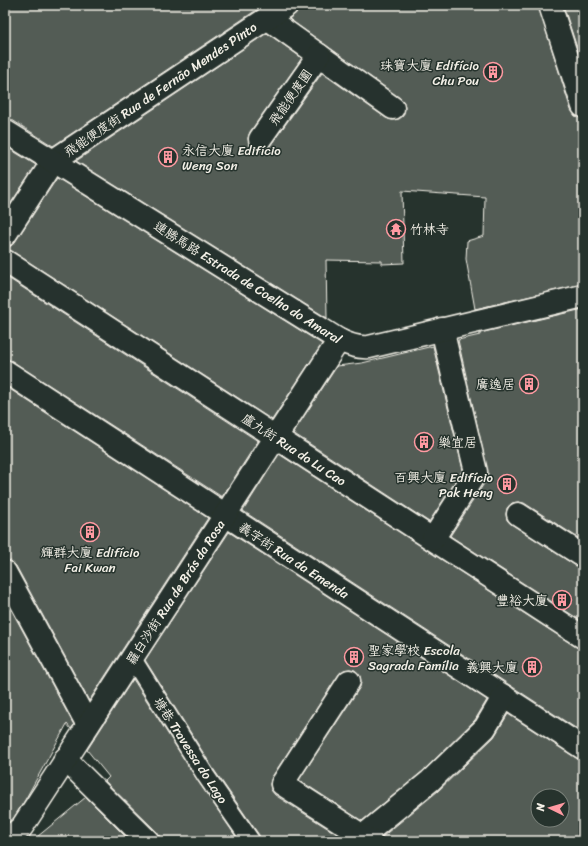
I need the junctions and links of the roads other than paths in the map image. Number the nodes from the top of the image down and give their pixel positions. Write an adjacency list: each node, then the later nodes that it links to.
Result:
1 (287, 5): 3 (street, 飛能便度街 Rua de Fernão Mendes Pinto)
2 (550, 5): 5 (street)
3 (267, 18): 4 (street); 9 (street, 飛能便度街 Rua de Fernão Mendes Pinto)
4 (320, 55): 6 (street); 8 (street, 飛能便度圍)
5 (583, 106)
6 (393, 108)
7 (5, 131): 9 (street, 連勝馬路 Estrada de Coelho do Amaral)
8 (260, 139)
9 (53, 161): 10 (street); 14 (street, 連勝馬路 Estrada de Coelho do Amaral)
10 (5, 235)
11 (5, 261): 16 (street, 盧九街 Rua do Lu Cao)
12 (583, 296): 13 (street, 連勝馬路 Estrada de Coelho do Amaral)
13 (442, 329): 14 (street, 連勝馬路 Estrada de Coelho do Amaral); 19 (street)
14 (339, 340): 16 (street, 羅白沙街 Rua de Brás da Rosa)
15 (5, 372): 18 (street, 義字街 Rua da Emenda)
16 (276, 437): 18 (street, 羅白沙街 Rua de Brás da Rosa); 19 (street, 盧九街 Rua do Lu Cao)
17 (518, 514): 20 (street)
18 (225, 515): 23 (street, 羅白沙街 Rua de Brás da Rosa); 25 (street, 義字街 Rua da Emenda)
19 (433, 539): 22 (street, 盧九街 Rua do Lu Cao)
20 (583, 556)
21 (5, 572): 26 (street)
22 (583, 637)
23 (132, 658): 26 (street, 羅白沙街 Rua de Brás da Rosa); 32 (lane, 塘巷 Travessa do Lago)
24 (349, 681): 29 (street)
25 (504, 696): 27 (street, 義字街 Rua da Emenda); 29 (street)
26 (88, 726): 28 (street, 羅白沙街 Rua de Brás da Rosa)
27 (583, 748)
28 (66, 759): 30 (street, 羅白沙街 Rua de Brás da Rosa); 31 (street)
29 (367, 839)
30 (6, 841)
31 (148, 841)
32 (251, 841)

